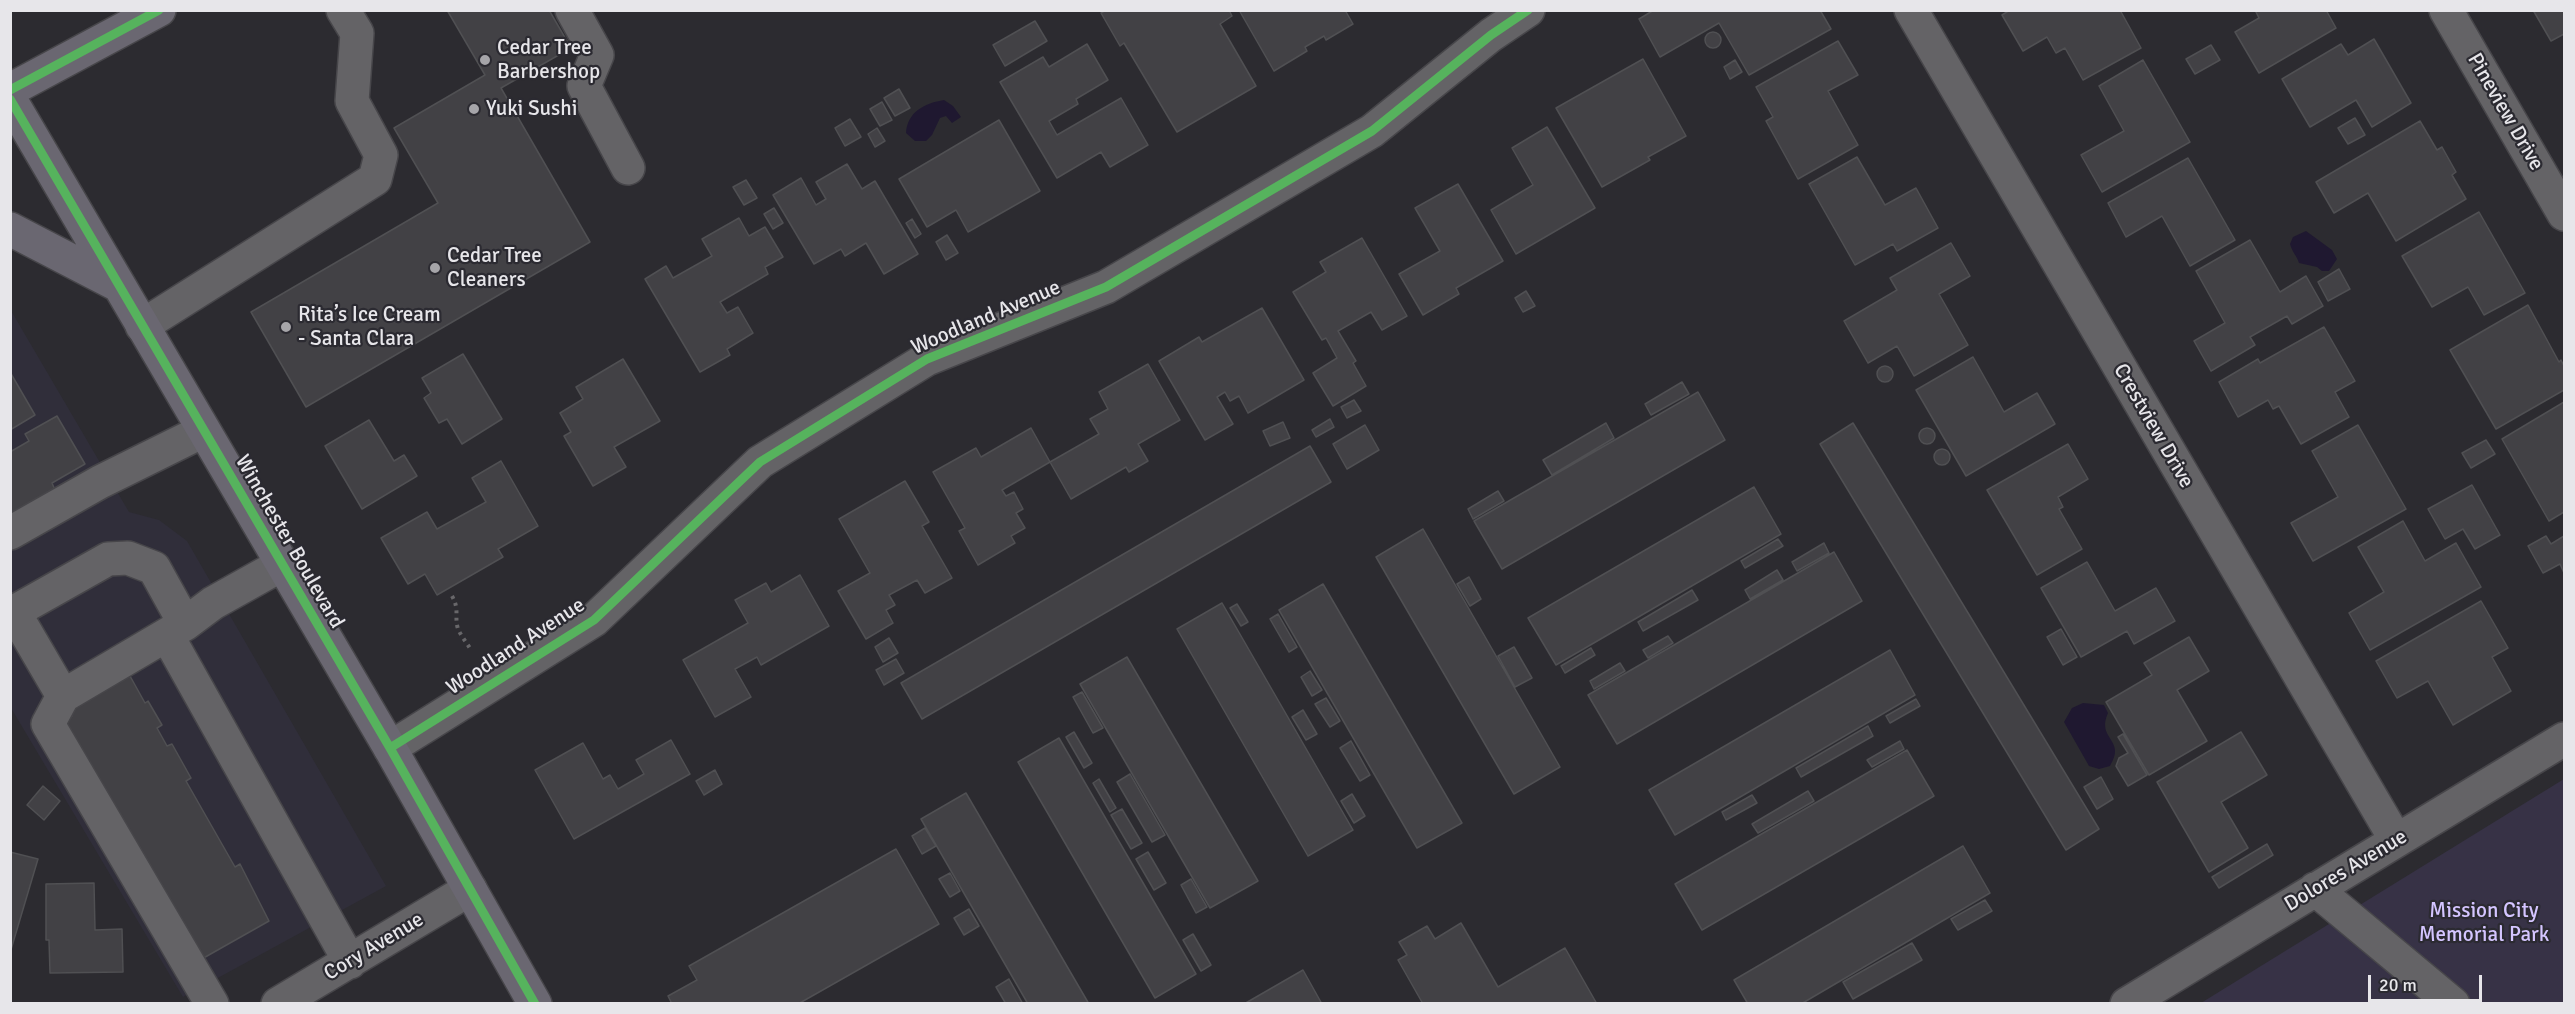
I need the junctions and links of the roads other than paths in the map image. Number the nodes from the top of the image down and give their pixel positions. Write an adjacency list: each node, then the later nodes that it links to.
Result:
1 (159, 10): 7 (main road)
2 (343, 10): 13 (street)
3 (572, 10): 9 (street)
4 (1528, 10): 20 (street, Woodland Avenue)
5 (1911, 10): 21 (street, Crestview Drive)
6 (2446, 10): 10 (street, Pineview Drive)
7 (10, 90)
8 (10, 99): 12 (main road, Winchester Boulevard)
9 (628, 168)
10 (2565, 214)
11 (10, 229): 12 (main road)
12 (118, 285): 13 (main road, Winchester Boulevard)
13 (142, 326): 14 (main road, Winchester Boulevard)
14 (203, 431): 15 (street); 16 (main road, Winchester Boulevard)
15 (10, 533)
16 (281, 565): 17 (street); 20 (main road, Winchester Boulevard)
17 (176, 629): 18 (street); 18 (street); 24 (street)
18 (63, 696): 25 (street)
19 (2565, 739): 21 (street, Dolores Avenue)
20 (390, 748): 22 (main road, Winchester Boulevard)
21 (2396, 840): 23 (street, Dolores Avenue)
22 (470, 889): 24 (street, Cory Avenue); 27 (main road, Winchester Boulevard)
23 (2314, 889): 28 (street, Dolores Avenue); 29 (street)
24 (350, 962): 26 (street, Cory Avenue)
25 (212, 1004)
26 (278, 1004)
27 (535, 1004)
28 (2127, 1004)
29 (2453, 1004)

